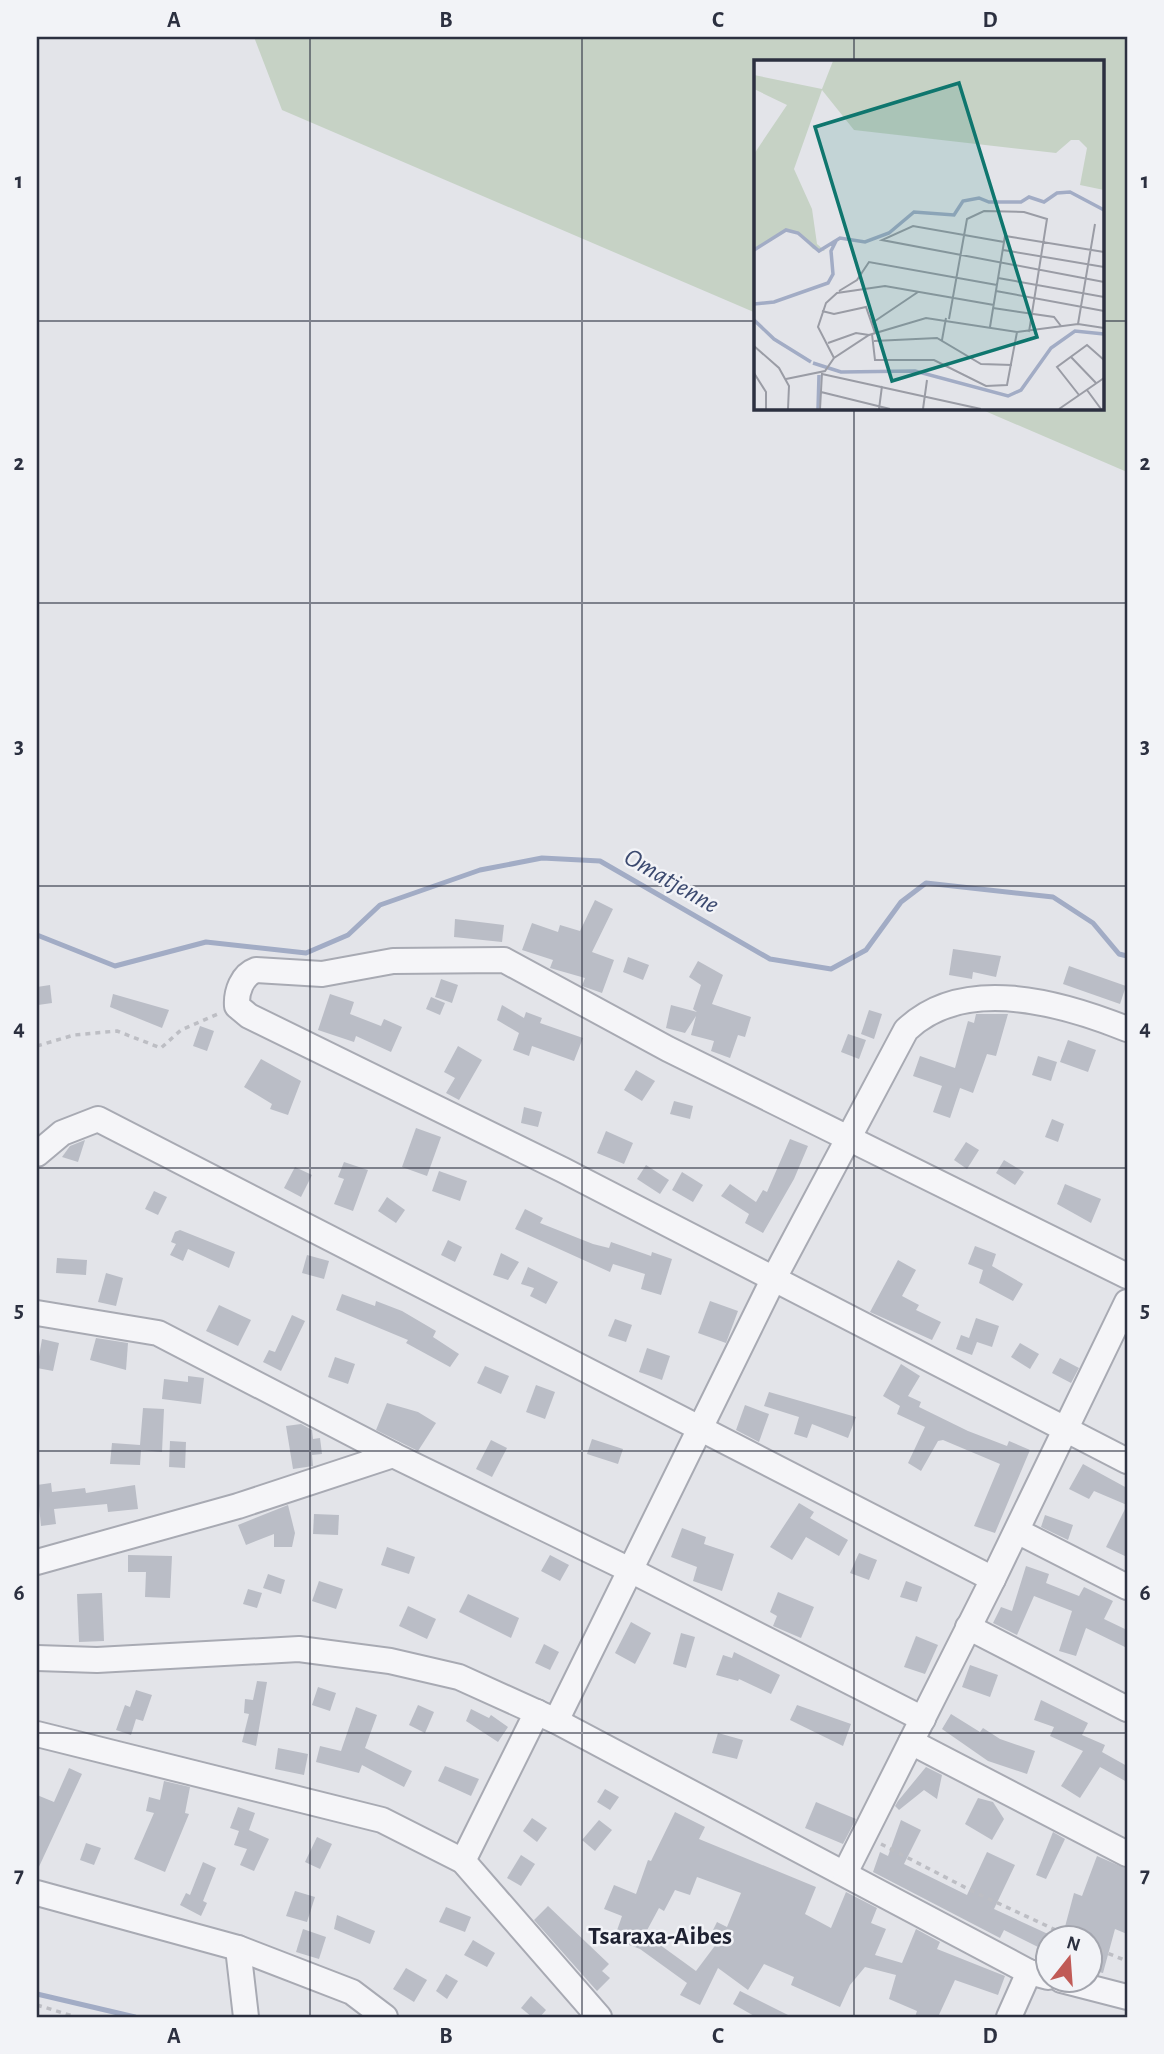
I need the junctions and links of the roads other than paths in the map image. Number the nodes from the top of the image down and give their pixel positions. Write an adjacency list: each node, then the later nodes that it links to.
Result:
1 (1127, 1028): 2 (street)
2 (848, 1136): 4 (street); 5 (street); 5 (street)
3 (37, 1154): 9 (street)
4 (1127, 1276)
5 (773, 1280): 9 (street); 10 (street)
6 (1127, 1302): 8 (street)
7 (37, 1314): 11 (street)
8 (1120, 1338): 10 (street)
9 (701, 1426): 15 (street); 16 (street)
10 (1066, 1430): 12 (street); 13 (street)
11 (393, 1455): 14 (street); 15 (street)
12 (1127, 1461)
13 (1017, 1531): 16 (street); 17 (street)
14 (37, 1562)
15 (630, 1570): 21 (street); 22 (street)
16 (993, 1579): 18 (street)
17 (1127, 1587)
18 (968, 1627): 20 (street); 22 (street)
19 (37, 1658): 21 (street)
20 (1127, 1709)
21 (546, 1716): 26 (street); 27 (street)
22 (923, 1719): 24 (street)
23 (37, 1734): 26 (street)
24 (911, 1742): 25 (street); 27 (street)
25 (1127, 1854)
26 (463, 1861): 36 (street)
27 (845, 1873): 30 (street)
28 (37, 1893): 29 (street)
29 (238, 1948): 34 (street); 35 (street)
30 (1034, 1972)
31 (1034, 1982): 37 (street)
32 (1104, 1988): 33 (street)
33 (1125, 1992)
34 (247, 2017)
35 (385, 2017)
36 (599, 2017)
37 (1009, 2017)

